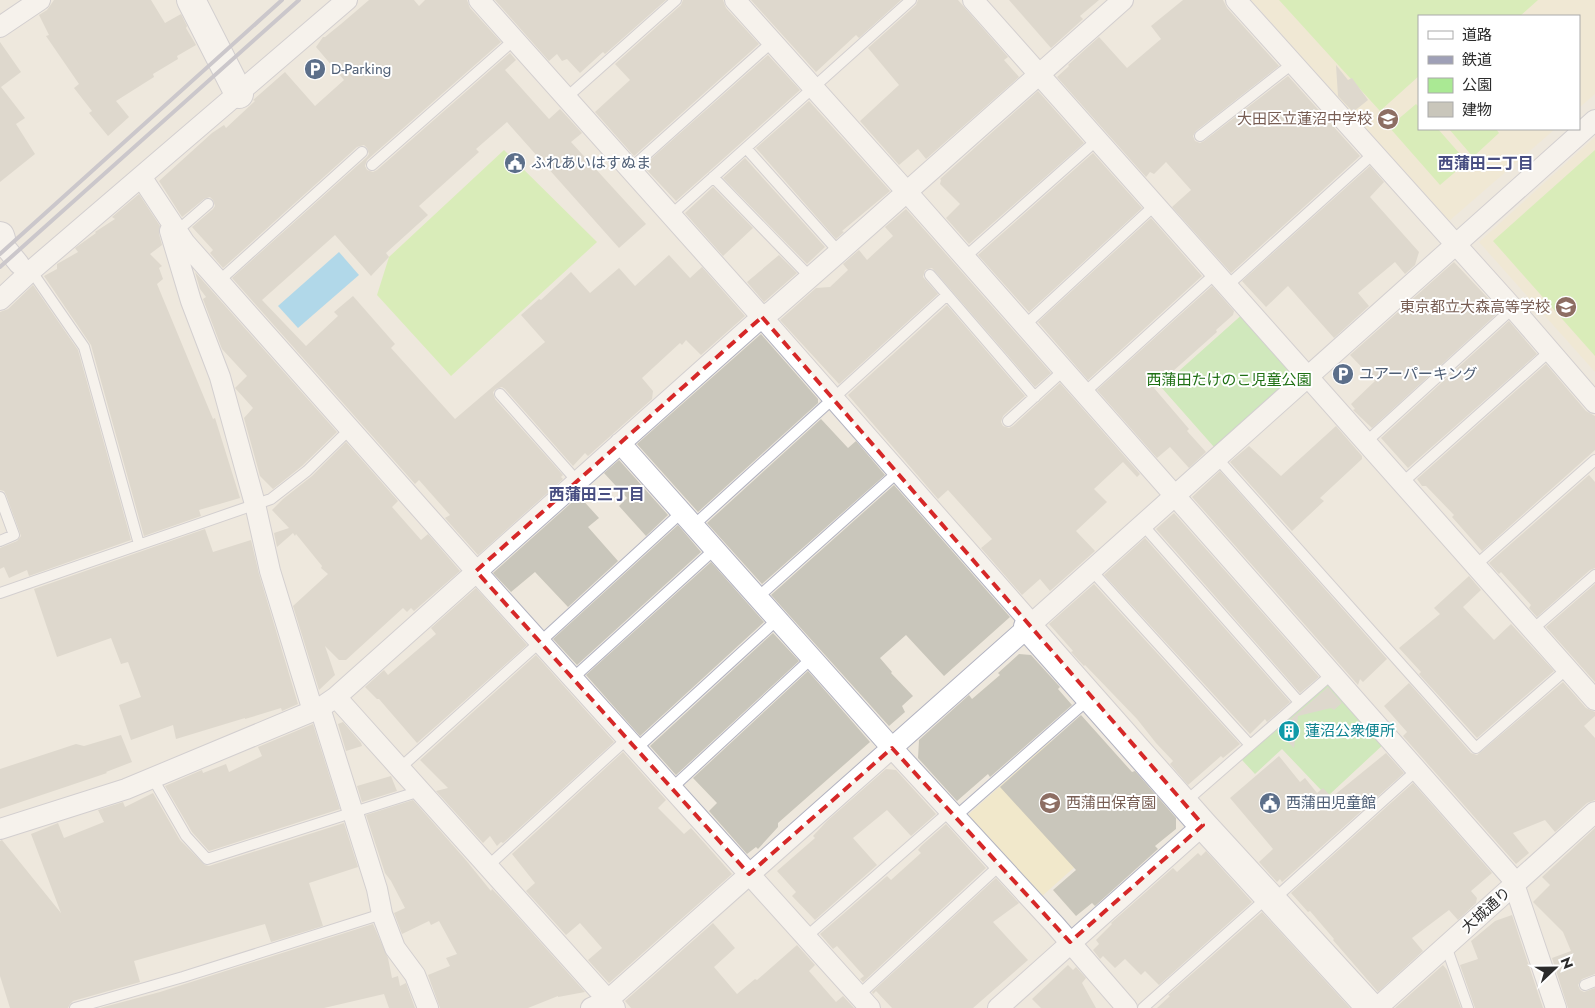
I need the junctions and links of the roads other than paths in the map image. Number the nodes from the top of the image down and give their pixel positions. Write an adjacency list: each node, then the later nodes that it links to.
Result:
1 (40, 0): 11 (street)
2 (191, 0): 17 (street)
3 (347, 0): 17 (street)
4 (479, 0): 12 (street)
5 (676, 0): 18 (lane)
6 (734, 0): 13 (street)
7 (911, 0): 16 (lane)
8 (973, 0): 15 (street)
9 (1123, 0): 15 (street)
10 (1236, 0): 14 (street)
11 (0, 27)
12 (514, 40): 18 (street); 25 (lane)
13 (772, 42): 16 (street); 26 (lane)
14 (1292, 64): 20 (lane); 24 (street)
15 (1040, 74): 21 (street); 29 (street)
16 (813, 88): 22 (lane); 29 (street)
17 (239, 94): 28 (street)
18 (566, 98): 26 (street)
19 (1595, 120): 36 (street)
20 (1200, 136)
21 (1097, 140): 31 (street); 38 (lane)
22 (746, 148): 27 (lane); 37 (lane)
23 (362, 152): 43 (lane)
24 (1373, 154): 36 (street); 42 (lane)
25 (372, 164)
26 (630, 169): 33 (street)
27 (714, 177): 33 (lane); 41 (lane)
28 (142, 178): 32 (street); 39 (street)
29 (907, 192): 37 (street); 38 (street)
30 (208, 204): 34 (lane)
31 (1155, 205): 42 (street); 48 (lane)
32 (165, 212): 34 (street); 68 (street)
33 (671, 215): 47 (street)
34 (177, 231): 43 (street)
35 (1, 237): 39 (street)
36 (1456, 244): 46 (street); 51 (street)
37 (839, 252): 41 (street)
38 (964, 258): 48 (street)
39 (25, 267): 45 (street); 72 (lane)
40 (930, 275): 44 (lane)
41 (810, 277): 47 (street)
42 (1222, 280): 51 (street); 52 (lane)
43 (219, 281): 58 (street)
44 (948, 295): 54 (lane); 55 (lane)
45 (0, 300)
46 (1513, 308): 49 (street); 59 (lane)
47 (762, 317): 55 (street); 60 (street)
48 (1024, 326): 50 (street)
49 (1550, 351): 56 (street); 65 (lane)
50 (1064, 370): 52 (street); 54 (lane)
51 (1307, 376): 59 (street); 61 (street)
52 (1084, 393): 66 (street)
53 (500, 394): 64 (lane)
54 (1035, 397): 57 (lane)
55 (834, 399): 63 (street); 69 (lane)
56 (1595, 403)
57 (1008, 421)
58 (350, 429): 68 (lane); 76 (street)
59 (1366, 442): 65 (street)
60 (620, 443): 64 (street); 69 (street)
61 (1216, 457): 66 (street); 85 (lane)
62 (1595, 460): 74 (lane)
63 (898, 472): 79 (lane); 81 (street)
64 (577, 481): 76 (street)
65 (1402, 483): 74 (street)
66 (1174, 495): 70 (street); 86 (street)
67 (0, 497): 71 (lane)
68 (255, 504): 72 (lane); 91 (street)
69 (688, 518): 73 (street); 83 (lane)
70 (1142, 524): 75 (street); 90 (lane)
71 (0, 541)
72 (139, 544): 78 (lane)
73 (715, 549): 79 (street); 87 (lane)
74 (1476, 565): 82 (street)
75 (1091, 570): 81 (street); 93 (lane)
76 (476, 571): 83 (street); 91 (street)
77 (1595, 575): 82 (lane)
78 (0, 593)
79 (758, 597): 80 (street)
80 (778, 620): 84 (street); 92 (lane)
81 (1030, 625): 88 (street); 94 (street)
82 (1533, 629): 85 (street)
83 (540, 642): 87 (street); 95 (lane)
84 (812, 658): 94 (street); 98 (lane)
85 (1568, 668): 89 (street)
86 (1332, 674): 90 (lane); 96 (street)
87 (573, 678): 92 (street)
88 (1091, 698): 100 (street); 103 (lane)
89 (1595, 700)
90 (1299, 702): 93 (lane)
91 (323, 705): 95 (street); 97 (street); 102 (street)
92 (632, 744): 98 (street); 107 (lane)
93 (1250, 745): 100 (lane)
94 (892, 748): 103 (street); 108 (street)
95 (400, 768): 99 (street)
96 (1417, 770): 109 (street); 110 (lane)
97 (152, 777): 102 (lane); 105 (street)
98 (672, 788): 108 (street)
99 (420, 791): 102 (lane); 107 (street)
100 (1184, 803): 104 (street)
101 (1595, 812): 109 (street, 大城通り)
102 (352, 813): 111 (street)
103 (952, 814): 106 (street); 112 (lane)
104 (1203, 825): 110 (street); 113 (street)
105 (0, 829)
106 (1000, 865): 113 (street); 115 (lane)
107 (488, 866): 116 (street)
108 (749, 874): 112 (street); 116 (street)
109 (1514, 884): 114 (street, 大城通り); 125 (street)
110 (1270, 899): 121 (lane); 122 (street)
111 (382, 914): 117 (lane); 118 (street)
112 (806, 937): 115 (street)
113 (1070, 942): 119 (street); 120 (street)
114 (1446, 946): 123 (street, 大城通り); 124 (lane)
115 (864, 1002)
116 (600, 1006)
117 (75, 1008)
118 (428, 1008)
119 (998, 1008)
120 (1128, 1008)
121 (1143, 1008)
122 (1371, 1008)
123 (1377, 1008)
124 (1468, 1008)
125 (1556, 1008)

